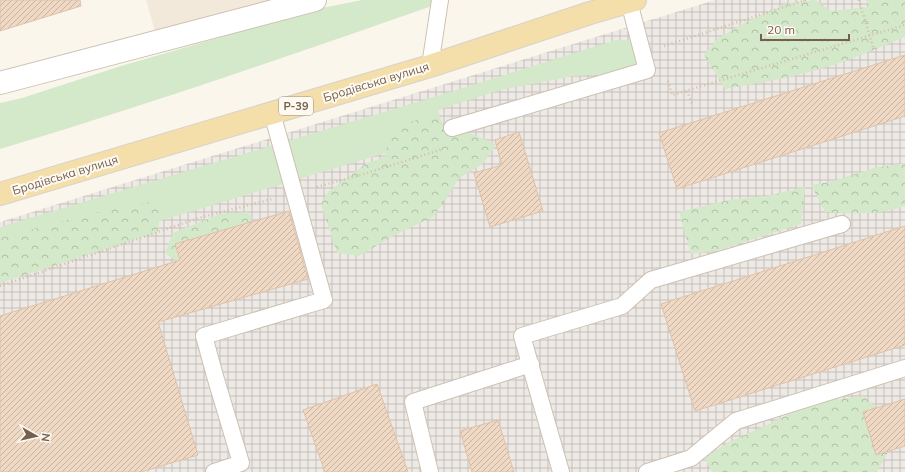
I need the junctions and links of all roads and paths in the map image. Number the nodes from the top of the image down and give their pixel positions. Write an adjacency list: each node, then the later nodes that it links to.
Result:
1 (315, 0): 12 (street)
2 (440, 0): 10 (lane)
3 (806, 0): 9 (path)
4 (859, 0): 7 (path)
5 (632, 1): 9 (lane); 10 (main road, Бродівська вулиця / Р-39)
6 (905, 25): 7 (path)
7 (869, 36): 8 (path); 13 (path)
8 (873, 47)
9 (643, 53): 16 (lane)
10 (430, 66): 15 (main road, Бродівська вулиця / Р-39)
11 (668, 81): 13 (path)
12 (0, 83)
13 (687, 91): 14 (path)
14 (692, 104)
15 (272, 113): 17 (lane); 18 (main road, Бродівська вулиця / Р-39)
16 (452, 128): 17 (path)
17 (294, 193): 20 (path); 23 (lane)
18 (0, 194)
19 (842, 224): 21 (lane)
20 (0, 286)
21 (531, 364): 24 (lane); 25 (lane)
22 (905, 368): 26 (lane)
23 (214, 472)
24 (430, 472)
25 (561, 472)
26 (647, 472)

